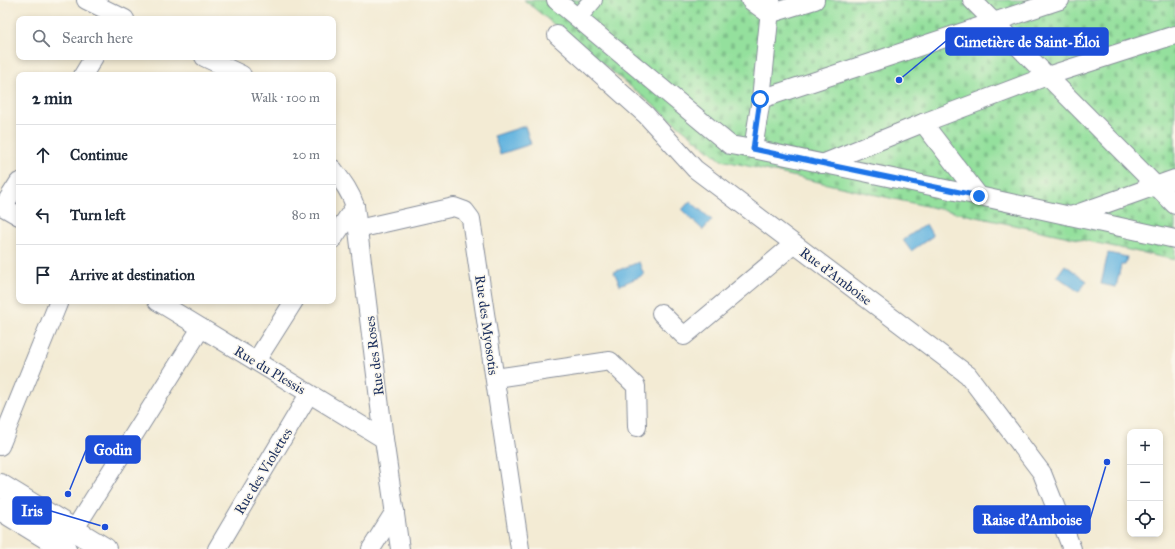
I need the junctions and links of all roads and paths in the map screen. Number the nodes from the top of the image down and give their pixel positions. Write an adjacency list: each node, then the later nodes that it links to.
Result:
1 (86, 0): 9 (street)
2 (556, 0): 10 (street)
3 (593, 0): 10 (street)
4 (750, 0): 8 (street)
5 (815, 0): 8 (street)
6 (972, 0): 11 (street)
7 (1060, 0): 11 (street)
8 (770, 7): 19 (street)
9 (116, 16)
10 (578, 17): 21 (street)
11 (994, 22): 18 (street); 19 (street)
12 (557, 35): 36 (street, Rue d'Amboise)
13 (1175, 35): 18 (street)
14 (92, 60): 16 (street)
15 (210, 60): 17 (street)
16 (85, 72)
17 (236, 72)
18 (1047, 76): 20 (street); 26 (street)
19 (760, 99): 21 (street)
20 (923, 123): 22 (street); 27 (street)
21 (753, 149): 22 (street)
22 (822, 164): 27 (street)
23 (336, 173): 30 (street, Rue des Roses)
24 (1175, 179): 26 (street)
25 (16, 186): 29 (street)
26 (1156, 186): 28 (street); 32 (street)
27 (979, 196): 32 (street)
28 (1175, 204)
29 (1, 206): 31 (street)
30 (354, 206): 33 (street, Rue des Roses); 34 (street)
31 (16, 214)
32 (1071, 216): 35 (street)
33 (358, 229): 43 (street, Rue des Myosotis); 46 (street, Rue des Roses)
34 (336, 234)
35 (1175, 239)
36 (794, 244): 40 (street); 57 (street, Rue d'Amboise)
37 (58, 304): 47 (street)
38 (162, 304): 41 (street, Rue du Plessis)
39 (292, 304): 42 (street)
40 (661, 313)
41 (201, 328): 42 (street, Rue du Plessis); 51 (street)
42 (256, 361): 44 (street, Rue du Plessis)
43 (495, 378): 45 (street); 56 (street, Rue des Myosotis)
44 (309, 394): 46 (street, Rue du Plessis); 53 (street, Rue des Violettes)
45 (637, 427)
46 (384, 439): 50 (street, Rue des Roses)
47 (0, 446)
48 (0, 484): 51 (main road)
49 (0, 509): 51 (main road)
50 (395, 512): 54 (street); 55 (street, Rue des Roses)
51 (69, 539): 52 (main road)
52 (105, 549)
53 (217, 549)
54 (371, 549)
55 (400, 549)
56 (520, 549)
57 (1072, 549)

